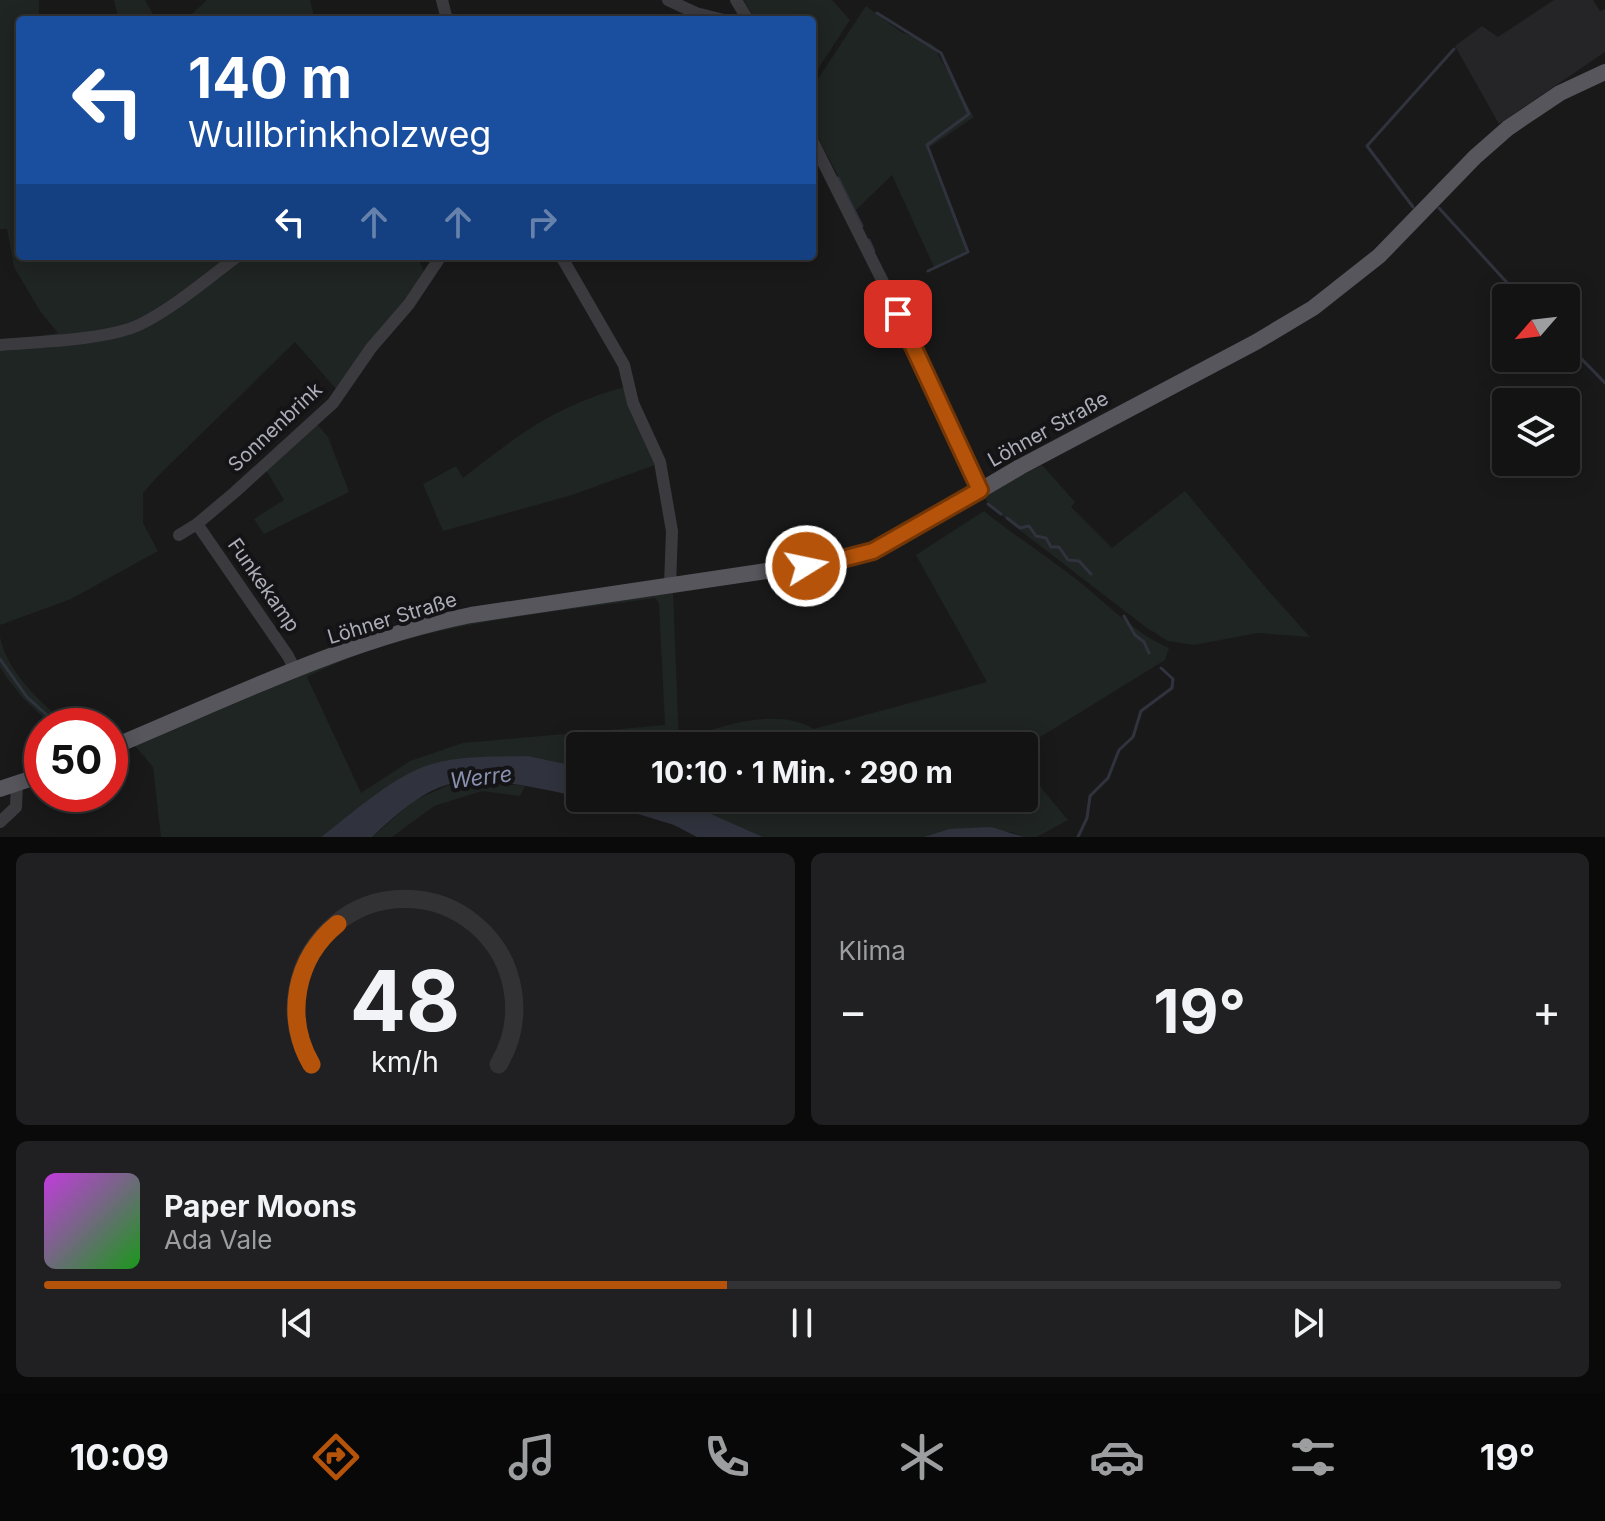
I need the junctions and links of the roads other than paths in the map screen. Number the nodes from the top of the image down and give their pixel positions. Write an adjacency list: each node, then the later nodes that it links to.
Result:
1 (668, 0): 2 (street)
2 (709, 16)
3 (1605, 72): 9 (main road, Löhner Straße)
4 (816, 148): 9 (street)
5 (232, 260): 8 (street)
6 (438, 260): 10 (street, Sonnenbrink)
7 (563, 260): 12 (street)
8 (0, 345)
9 (980, 490): 12 (main road, Löhner Straße)
10 (197, 524): 11 (street, Sonnenbrink); 13 (street, Funkekamp)
11 (179, 535)
12 (670, 585): 13 (main road, Löhner Straße)
13 (295, 670): 14 (main road, Löhner Straße)
14 (128, 740)
15 (24, 781): 16 (main road)
16 (17, 784): 17 (main road); 18 (street)
17 (0, 789)
18 (0, 822)

